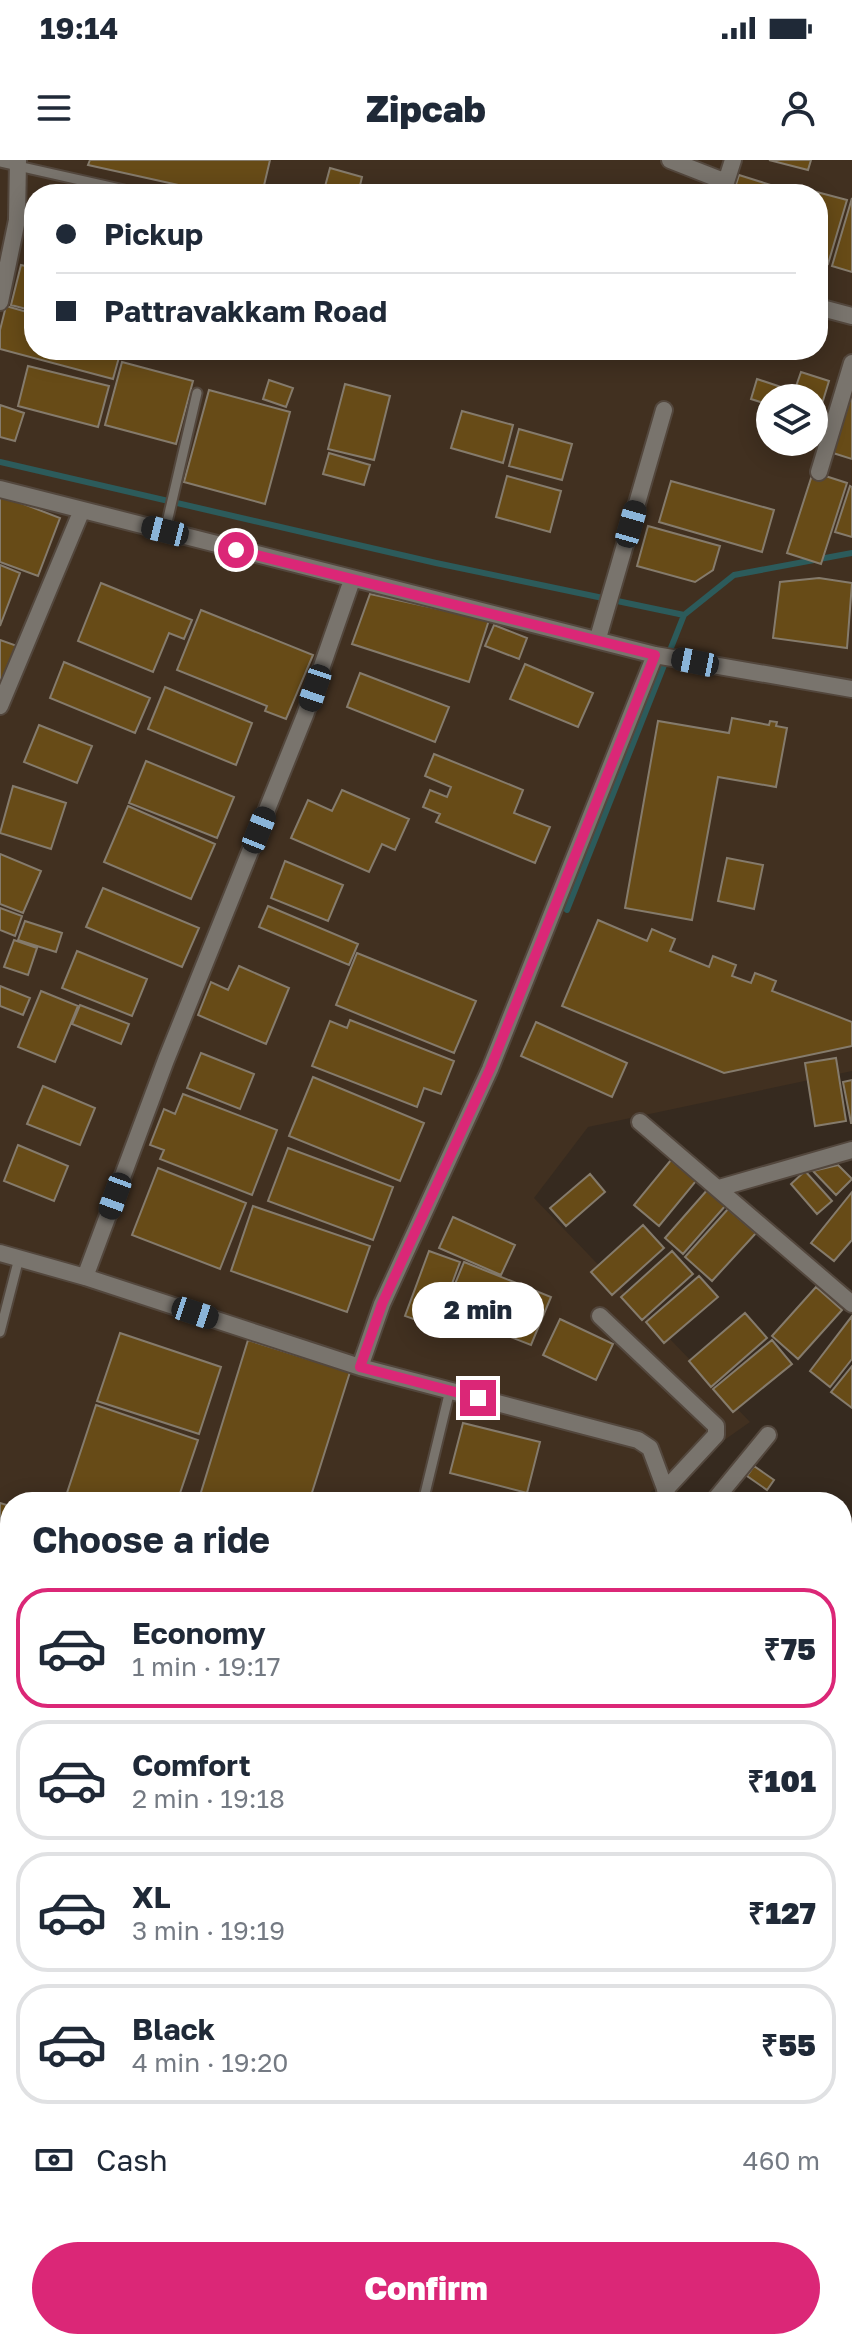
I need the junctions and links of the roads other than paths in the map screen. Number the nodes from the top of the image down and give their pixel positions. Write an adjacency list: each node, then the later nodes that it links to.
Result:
1 (670, 160): 6 (street)
2 (733, 160): 7 (street)
3 (0, 162): 4 (lane)
4 (18, 164): 5 (lane); 8 (street)
5 (101, 184)
6 (716, 184)
7 (725, 184)
8 (0, 302)
9 (828, 310): 10 (street)
10 (852, 316)
11 (852, 363): 14 (street)
12 (197, 393): 17 (lane)
13 (664, 410): 19 (street)
14 (819, 472)
15 (0, 489): 16 (street)
16 (82, 510): 17 (street); 22 (street)
17 (165, 531): 18 (street)
18 (352, 580): 19 (street); 28 (street)
19 (598, 638): 20 (street)
20 (655, 655): 21 (street); 32 (street)
21 (852, 689)
22 (0, 706)
23 (640, 1122): 25 (street)
24 (852, 1150): 25 (street)
25 (719, 1188): 29 (street)
26 (0, 1253): 27 (street)
27 (19, 1258): 28 (street); 31 (lane)
28 (85, 1277): 32 (street)
29 (852, 1304)
30 (600, 1316): 37 (street)
31 (0, 1332)
32 (360, 1367): 33 (street)
33 (450, 1390): 35 (lane); 36 (street)
34 (768, 1435): 38 (street)
35 (425, 1492)
36 (666, 1492)
37 (671, 1492)
38 (721, 1492)

